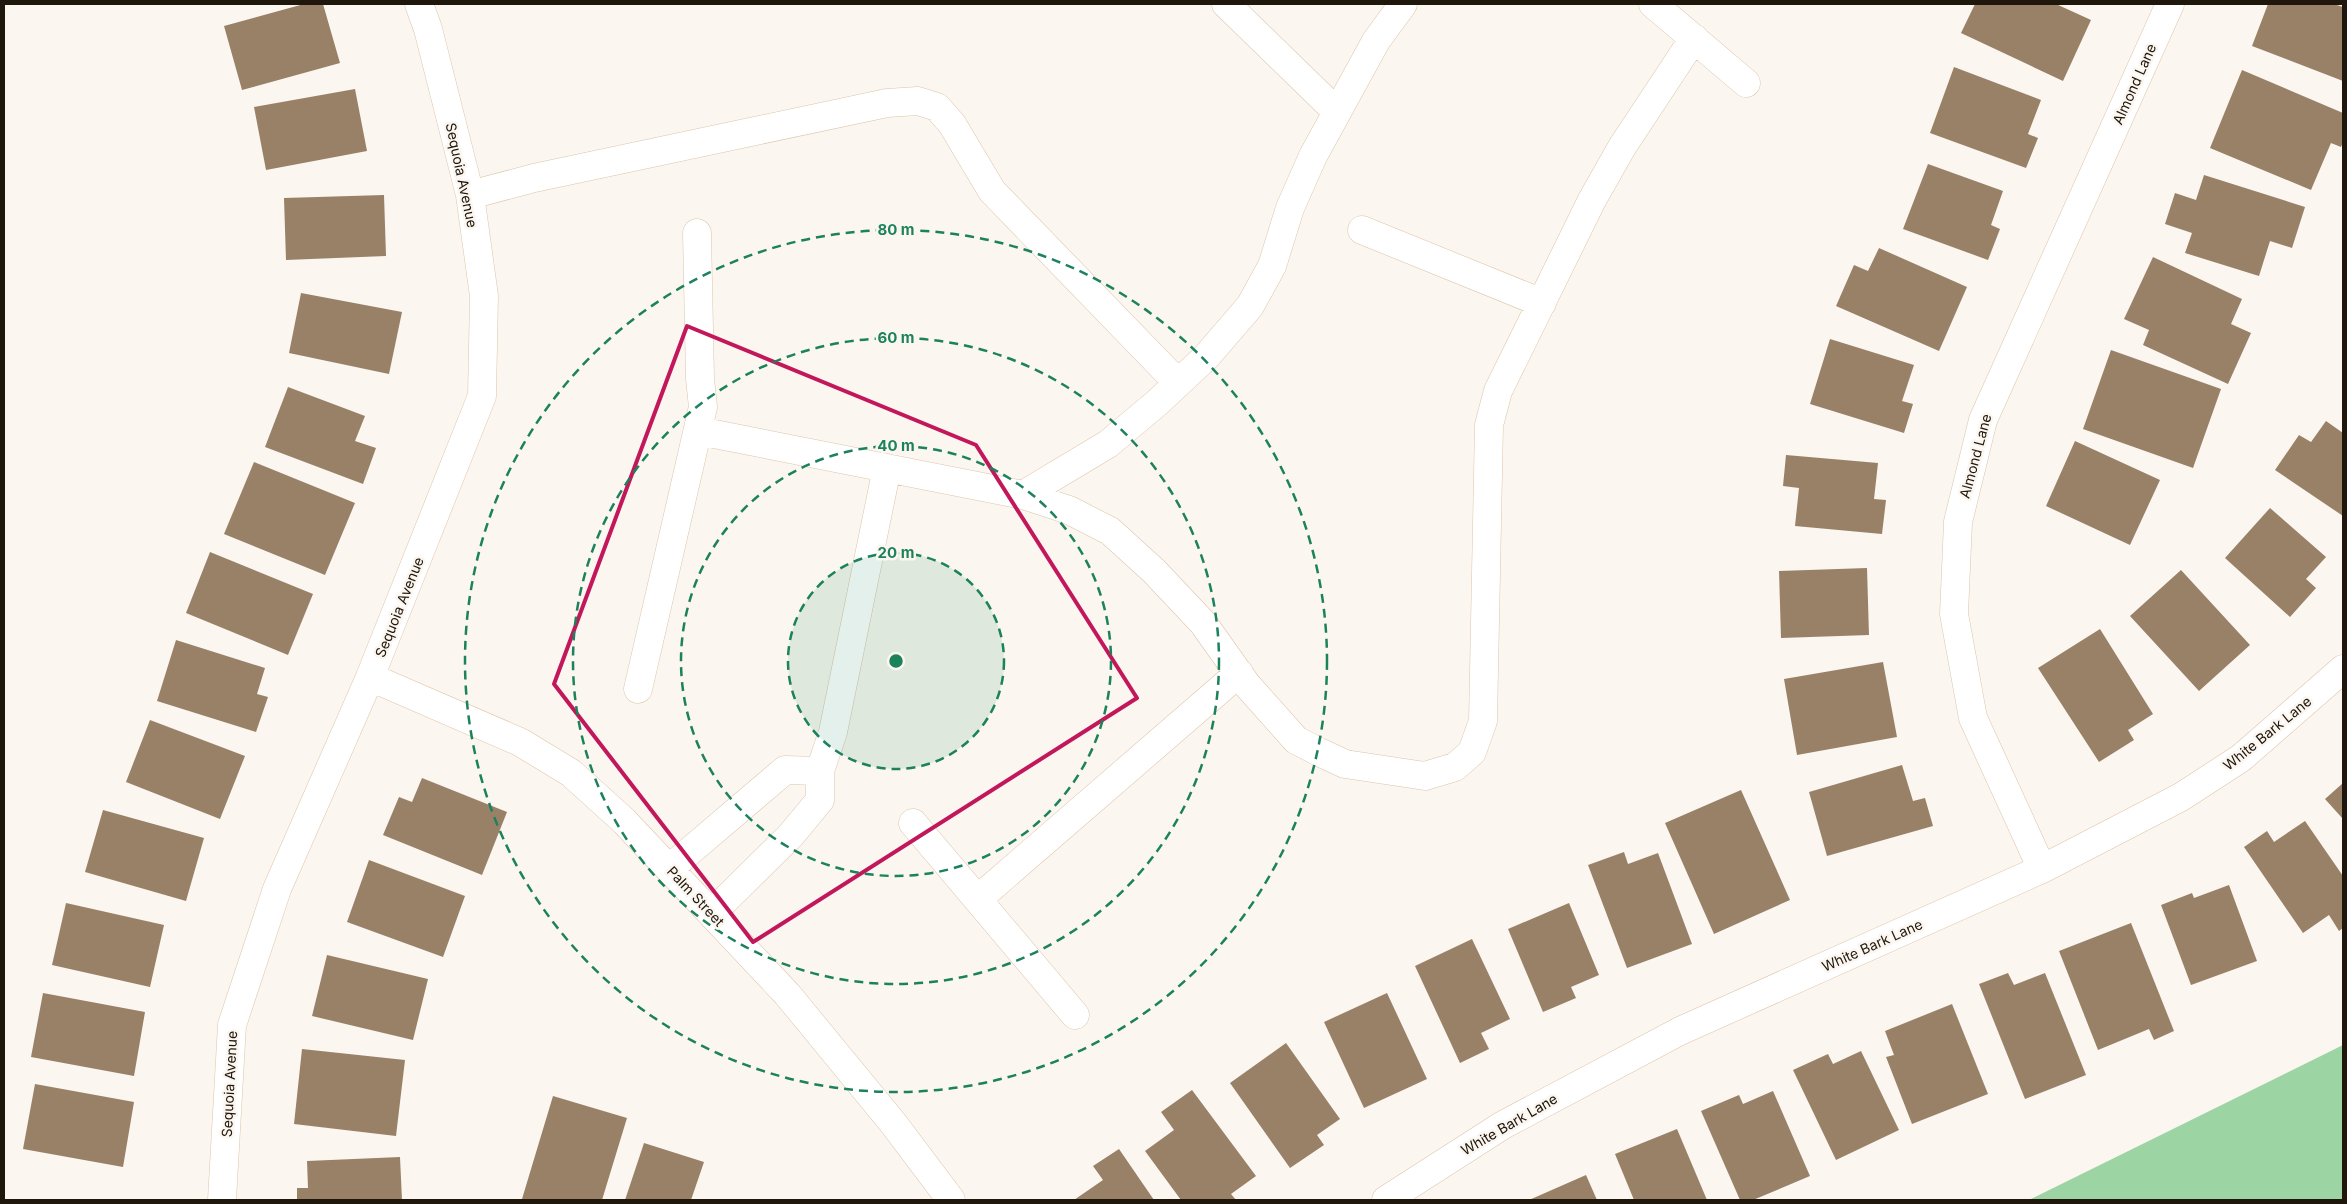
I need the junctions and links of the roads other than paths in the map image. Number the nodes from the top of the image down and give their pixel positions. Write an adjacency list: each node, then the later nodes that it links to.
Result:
1 (419, 4): 9 (street, Sequoia Avenue)
2 (1226, 4): 8 (street)
3 (1403, 4): 8 (street)
4 (1653, 4): 6 (street)
5 (2170, 4): 24 (street, Almond Lane)
6 (1694, 38): 7 (street); 12 (street)
7 (1746, 83)
8 (1336, 111): 13 (street)
9 (470, 195): 13 (street); 19 (street, Sequoia Avenue)
10 (1362, 230): 12 (street)
11 (697, 233): 14 (street)
12 (1542, 303): 18 (street)
13 (1178, 383): 16 (street)
14 (699, 431): 15 (street); 20 (street)
15 (887, 468): 16 (street); 21 (street)
16 (1023, 495): 18 (street)
17 (2343, 669): 24 (street, White Bark Lane)
18 (1239, 673): 25 (street)
19 (370, 677): 23 (street, Palm Street); 28 (street, Sequoia Avenue)
20 (638, 689)
21 (820, 772): 23 (street); 26 (street)
22 (914, 823): 25 (street)
23 (670, 868): 26 (street, Palm Street)
24 (2042, 869): 30 (street, White Bark Lane)
25 (978, 899): 27 (street)
26 (712, 913): 29 (street, Palm Street)
27 (1075, 1015)
28 (222, 1200)
29 (951, 1200)
30 (1386, 1200)

